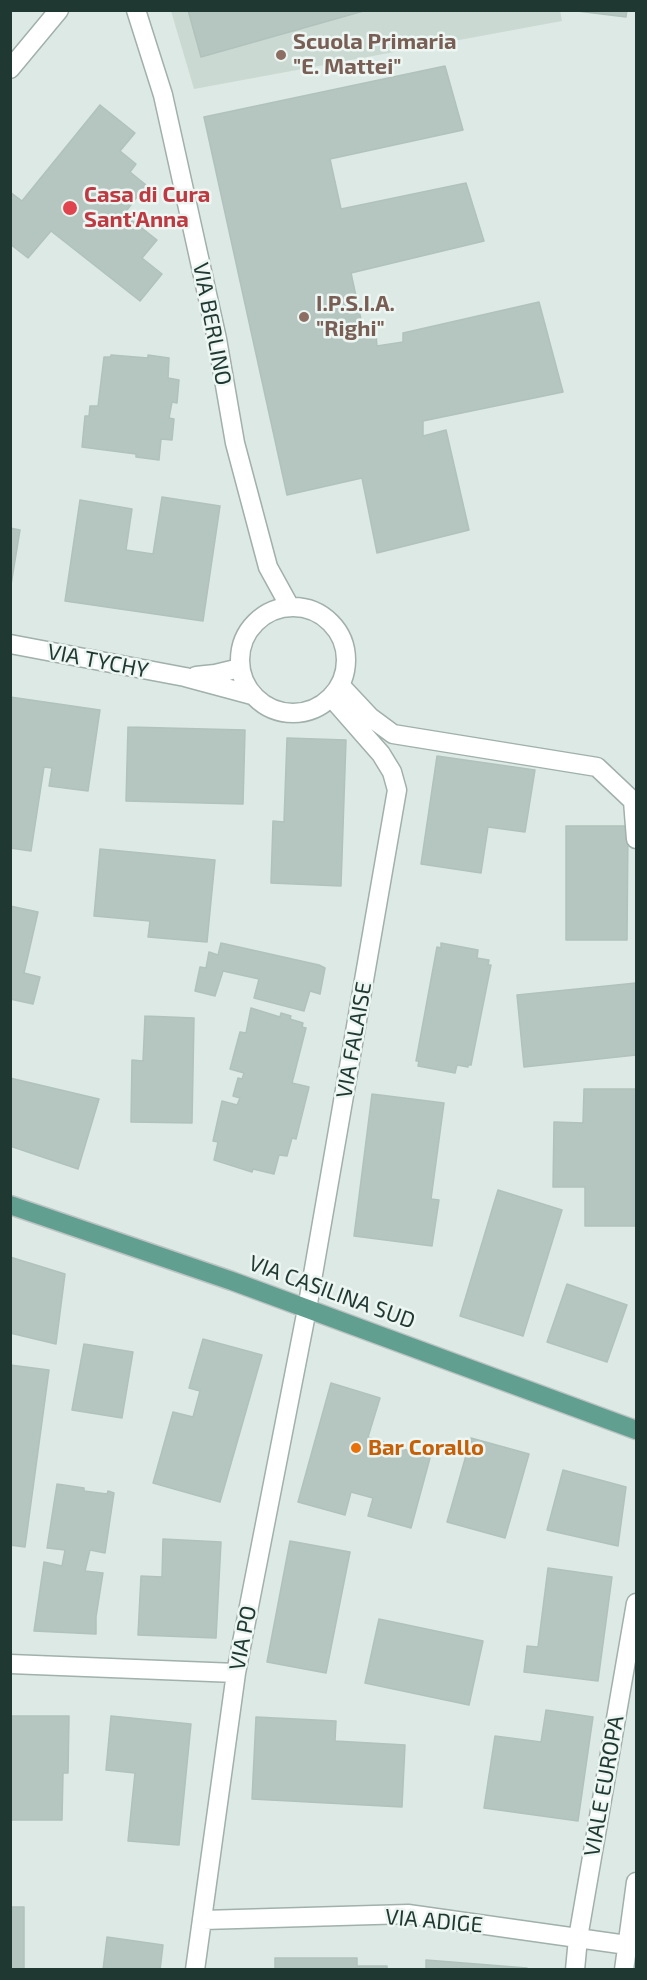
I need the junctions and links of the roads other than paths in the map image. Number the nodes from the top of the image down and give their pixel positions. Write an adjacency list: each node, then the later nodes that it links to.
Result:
1 (59, 10): 3 (street)
2 (136, 10): 4 (street, VIA BERLINO)
3 (10, 69)
4 (268, 567): 5 (street, VIA BERLINO); 6 (street, VIA BERLINO)
5 (290, 607): 6 (street); 10 (street)
6 (268, 614): 8 (street)
7 (10, 644): 9 (street, VIA TYCHY)
8 (240, 668): 9 (street, VIA TYCHY); 11 (street)
9 (185, 677): 11 (street, VIA TYCHY)
10 (336, 692): 11 (street); 12 (street); 14 (street, VIA FALAISE)
11 (252, 695)
12 (636, 839)
13 (10, 1205): 14 (main road, VIA CASILINA SUD)
14 (307, 1310): 15 (main road, VIA CASILINA SUD); 18 (street, VIA PO)
15 (636, 1430)
16 (636, 1603): 21 (street, VIALE EUROPA)
17 (10, 1664): 18 (street)
18 (236, 1673): 20 (street, VIA PO)
19 (636, 1882): 22 (street)
20 (203, 1920): 21 (street, VIA ADIGE); 23 (street, VIA PO)
21 (578, 1938): 22 (street, VIA ADIGE); 24 (street, VIALE EUROPA)
22 (627, 1945): 25 (street)
23 (195, 1970)
24 (576, 1970)
25 (624, 1970)

